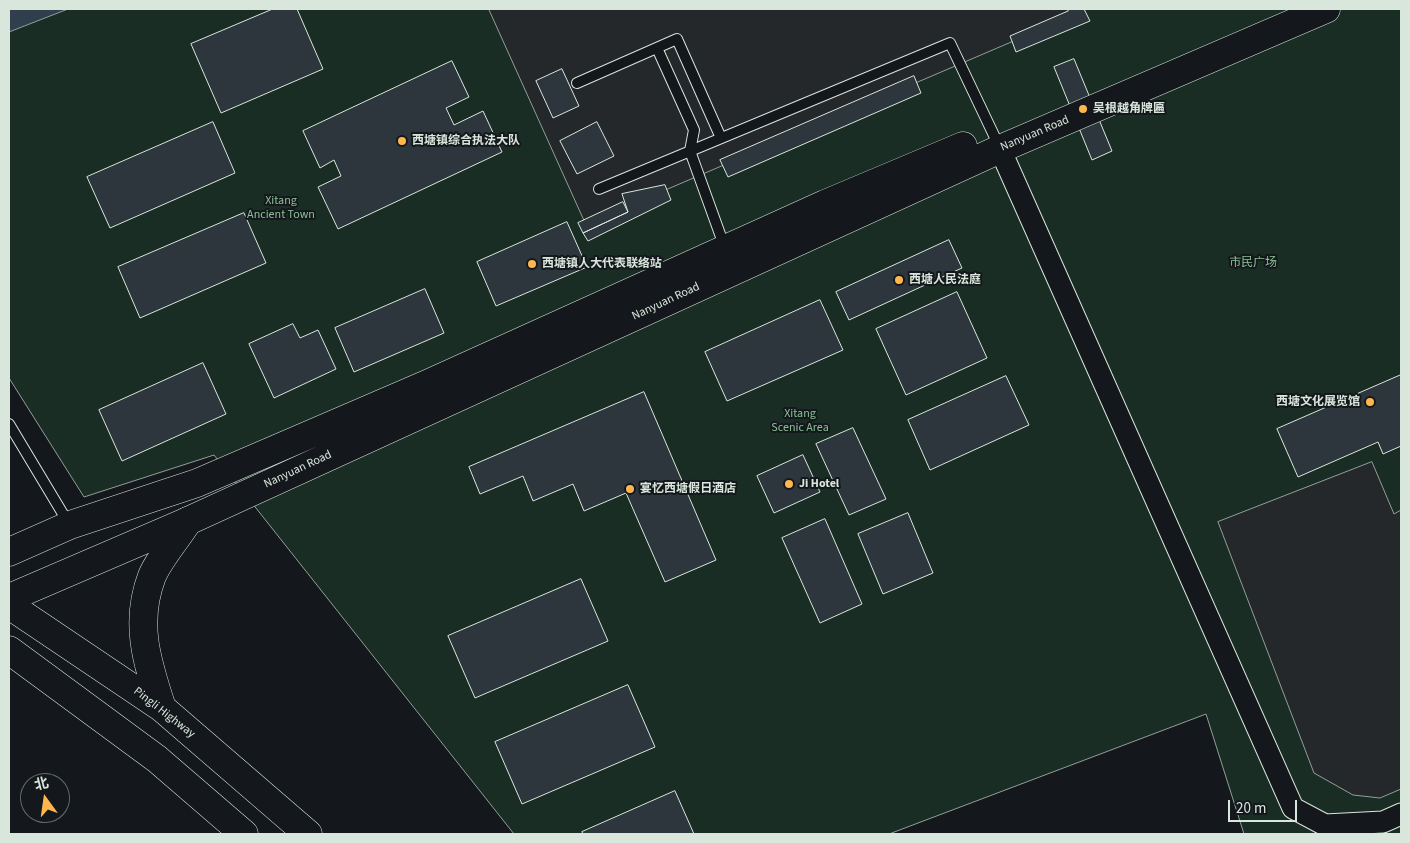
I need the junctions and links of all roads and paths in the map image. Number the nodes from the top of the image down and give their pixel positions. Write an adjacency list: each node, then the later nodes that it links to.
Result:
1 (1282, 9): 6 (main road, Nanyuan Road)
2 (1326, 9): 6 (main road, Nanyuan Road)
3 (657, 48): 4 (lane); 5 (lane); 7 (lane)
4 (577, 83)
5 (721, 138): 6 (lane); 7 (lane)
6 (996, 141): 9 (main road, Nanyuan Road); 11 (main road, Nanyuan Road); 18 (street)
7 (690, 151): 8 (lane); 9 (lane)
8 (599, 189)
9 (725, 249): 12 (main road, Nanyuan Road)
10 (9, 424): 12 (lane)
11 (188, 521): 14 (main road, Nanyuan Road); 17 (main road)
12 (70, 524): 13 (main road, Nanyuan Road)
13 (9, 552)
14 (9, 598)
15 (9, 605): 17 (main road, Pingli Highway)
16 (9, 650): 19 (main road)
17 (162, 708): 20 (main road, Pingli Highway)
18 (1401, 814)
19 (244, 834)
20 (308, 834)

